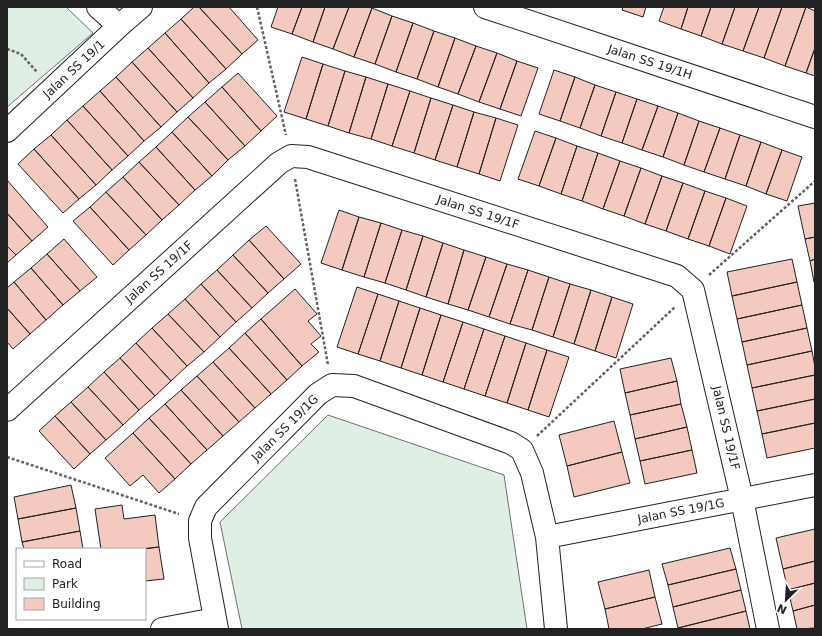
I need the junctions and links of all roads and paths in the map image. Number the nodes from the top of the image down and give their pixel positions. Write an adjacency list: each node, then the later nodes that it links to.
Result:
1 (98, 7): 5 (street)
2 (141, 7): 5 (street, Jalan SS 19/1)
3 (257, 7): 10 (path)
4 (484, 7): 8 (street, Jalan SS 19/1H)
5 (119, 26): 9 (street, Jalan SS 19/1)
6 (7, 49): 7 (path)
7 (42, 77)
8 (815, 117)
9 (7, 132)
10 (291, 156): 12 (street, Jalan SS 19/1F); 13 (path); 14 (street, Jalan SS 19/1F)
11 (815, 181): 12 (path)
12 (693, 290): 15 (path); 18 (street, Jalan SS 19/1F)
13 (332, 385): 15 (street); 19 (street, Jalan SS 19/1G)
14 (7, 410)
15 (522, 450): 20 (street)
16 (7, 457): 19 (path)
17 (815, 486): 18 (street, Jalan SS 19/1G)
18 (742, 499): 20 (street, Jalan SS 19/1G); 24 (street, Jalan SS 19/1F)
19 (200, 521): 21 (street, Jalan SS 19/1G)
20 (546, 537): 23 (street)
21 (216, 624): 22 (street)
22 (162, 629)
23 (556, 629)
24 (768, 629)

